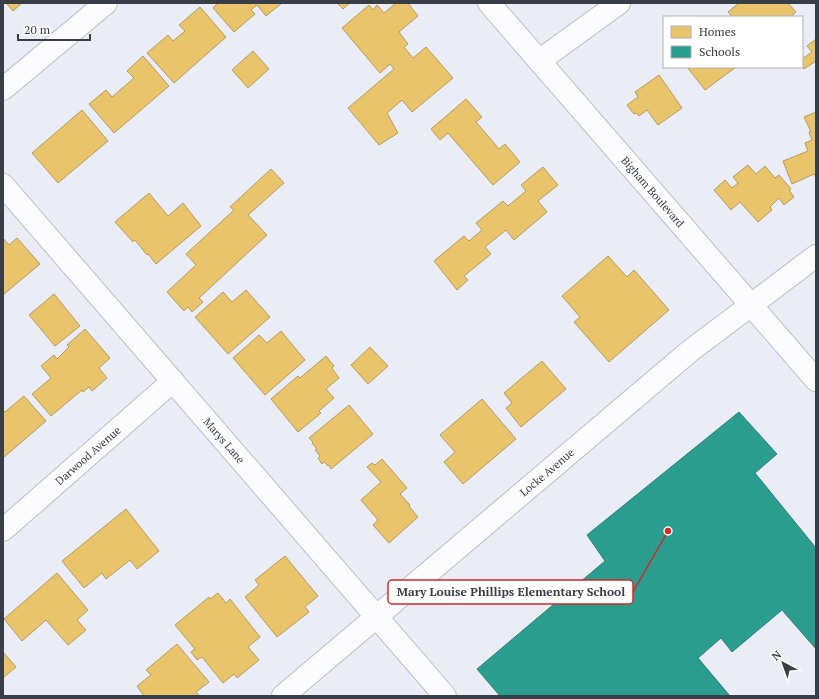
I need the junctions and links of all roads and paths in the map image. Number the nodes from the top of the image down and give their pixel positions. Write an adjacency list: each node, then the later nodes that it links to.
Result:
1 (106, 3): 5 (street)
2 (489, 3): 4 (street, Bigham Boulevard)
3 (618, 3): 4 (street)
4 (539, 61): 8 (street, Bigham Boulevard)
5 (3, 89)
6 (3, 185): 10 (street, Marys Lane)
7 (816, 256): 8 (street, Locke Avenue)
8 (751, 305): 9 (street, Bigham Boulevard); 12 (street, Locke Avenue)
9 (816, 380)
10 (173, 381): 11 (street, Darwood Avenue); 12 (street, Marys Lane)
11 (3, 530)
12 (376, 616): 13 (street, Locke Avenue); 14 (street, Marys Lane)
13 (283, 696)
14 (445, 696)

